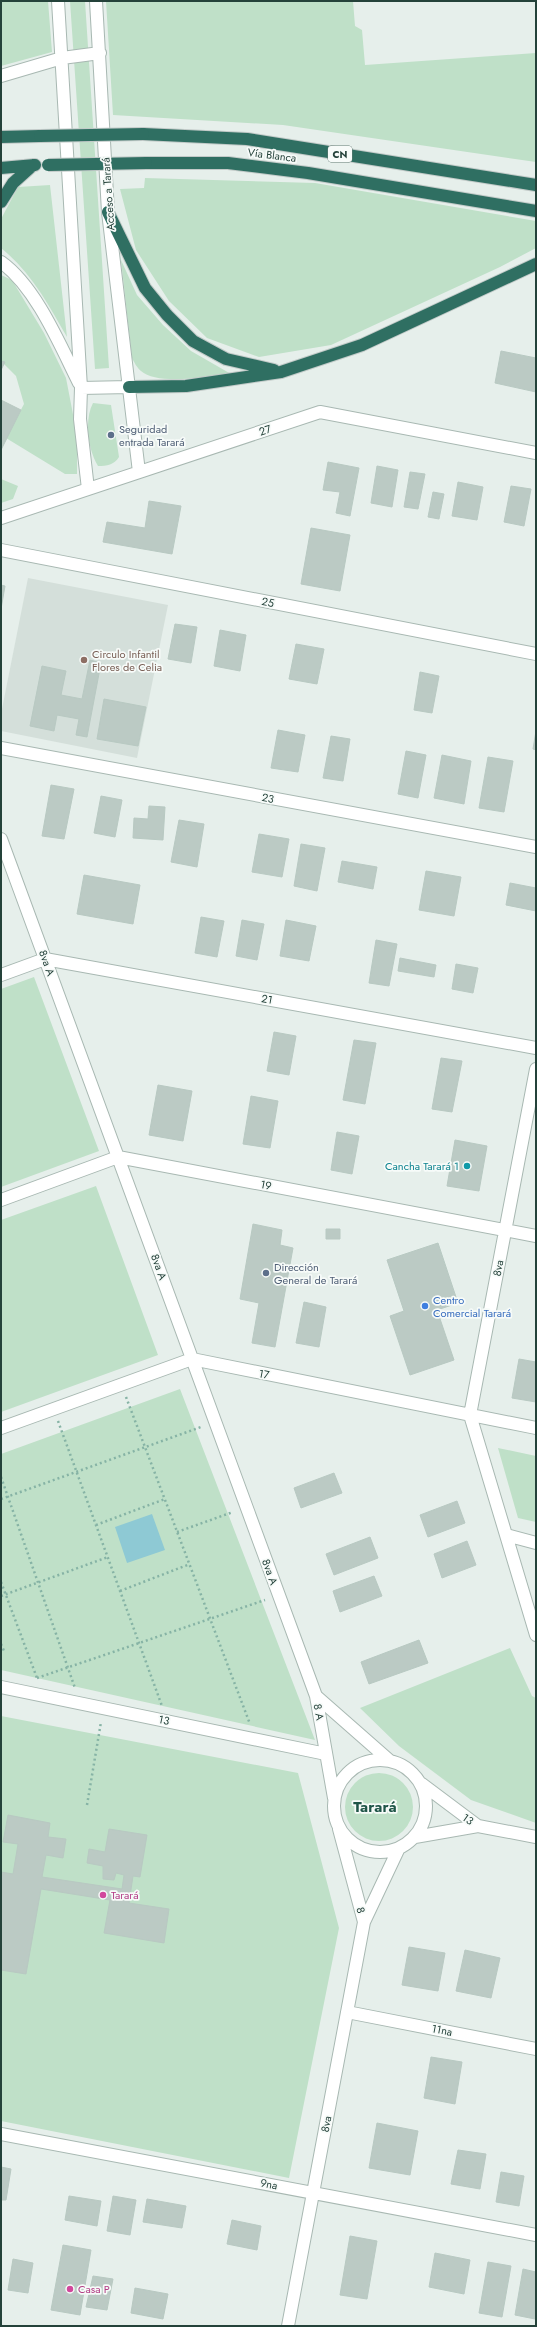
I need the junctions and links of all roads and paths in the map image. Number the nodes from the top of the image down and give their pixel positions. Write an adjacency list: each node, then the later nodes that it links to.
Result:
1 (58, 1): 4 (street)
2 (96, 1): 3 (street, Acceso a Tarará)
3 (100, 53): 4 (street); 13 (street, Acceso a Tarará)
4 (62, 58): 5 (street); 18 (street)
5 (1, 76)
6 (1, 137): 10 (highway, Vía Blanca / CN, bridge)
7 (33, 165): 8 (highway, Vía Blanca); 9 (highway); 11 (highway); 12 (highway, Vía Blanca / CN, bridge)
8 (1, 168)
9 (1, 172)
10 (536, 185)
11 (1, 202)
12 (536, 211)
13 (108, 212): 16 (highway); 17 (street, Acceso a Tarará)
14 (1, 262): 18 (street)
15 (536, 264): 16 (highway)
16 (281, 372): 17 (highway)
17 (128, 386): 18 (street); 20 (street, Acceso a Tarará)
18 (81, 388): 21 (street)
19 (536, 453): 20 (street, 27)
20 (139, 472): 21 (street, 27)
21 (88, 489): 22 (street, 27)
22 (1, 518)
23 (1, 550): 24 (street, 25)
24 (536, 654)
25 (1, 748): 27 (street, 23)
26 (1, 839): 28 (street, 8va A)
27 (536, 847)
28 (45, 959): 29 (street); 30 (street, 21); 32 (street, 8va A)
29 (1, 975)
30 (536, 1048)
31 (536, 1069): 34 (street, 8va)
32 (118, 1157): 33 (street); 34 (street, 19); 36 (street, 8va A)
33 (1, 1200)
34 (505, 1230): 35 (street, 19); 39 (street, 8va)
35 (536, 1236)
36 (192, 1359): 37 (street); 39 (street, 17); 40 (street, 8va A)
37 (122, 1385): 38 (street); 43 (path)
38 (54, 1409): 41 (street); 44 (path)
39 (470, 1415): 42 (street, 17); 52 (street, 8va)
40 (215, 1422): 43 (path); 49 (street, 8va A)
41 (1, 1428)
42 (536, 1428)
43 (145, 1447): 44 (path); 48 (path)
44 (77, 1472): 46 (path); 50 (path)
45 (1, 1476): 46 (path)
46 (8, 1496): 47 (path); 57 (path)
47 (1, 1499)
48 (165, 1499): 50 (path); 51 (path)
49 (246, 1507): 51 (path); 61 (street, 8va A)
50 (96, 1524): 54 (path)
51 (177, 1532): 55 (path)
52 (506, 1535): 53 (street); 63 (street, 8va)
53 (536, 1543)
54 (108, 1558): 57 (path); 58 (path)
55 (190, 1564): 58 (path); 62 (path)
56 (1, 1582): 59 (path)
57 (38, 1583): 59 (path); 67 (path)
58 (120, 1591): 64 (path)
59 (6, 1594): 60 (path); 68 (path)
60 (1, 1596)
61 (279, 1596): 62 (path); 71 (street, 8va A)
62 (210, 1619): 64 (path); 75 (path)
63 (536, 1635)
64 (140, 1643): 67 (path); 74 (path)
65 (1, 1644): 66 (path)
66 (1, 1652)
67 (68, 1668): 68 (path); 72 (path)
68 (37, 1678): 70 (path)
69 (1, 1687): 70 (street, 13)
70 (43, 1696): 72 (street, 13)
71 (316, 1696): 76 (street, 8 A); 77 (street, 8 A)
72 (81, 1704): 73 (street, 13)
73 (103, 1708): 74 (street, 13); 80 (path)
74 (168, 1721): 75 (street, 13)
75 (256, 1739): 76 (street, 13)
76 (326, 1754): 79 (street, 8 A)
77 (390, 1761): 78 (street); 79 (street)
78 (421, 1783): 82 (street, 13); 83 (street)
79 (334, 1801): 81 (street)
80 (87, 1805)
81 (336, 1820): 85 (street); 86 (street, 8)
82 (478, 1826): 83 (street, 13); 84 (street, 13)
83 (415, 1837): 85 (street)
84 (536, 1837)
85 (399, 1848): 86 (street, 8)
86 (364, 1922): 87 (street, 8va)
87 (347, 2012): 88 (street, 11na); 90 (street, 8va)
88 (536, 2049)
89 (1, 2134): 90 (street, 9na)
90 (313, 2193): 91 (street, 9na); 92 (street, 8va)
91 (536, 2235)
92 (288, 2326)

